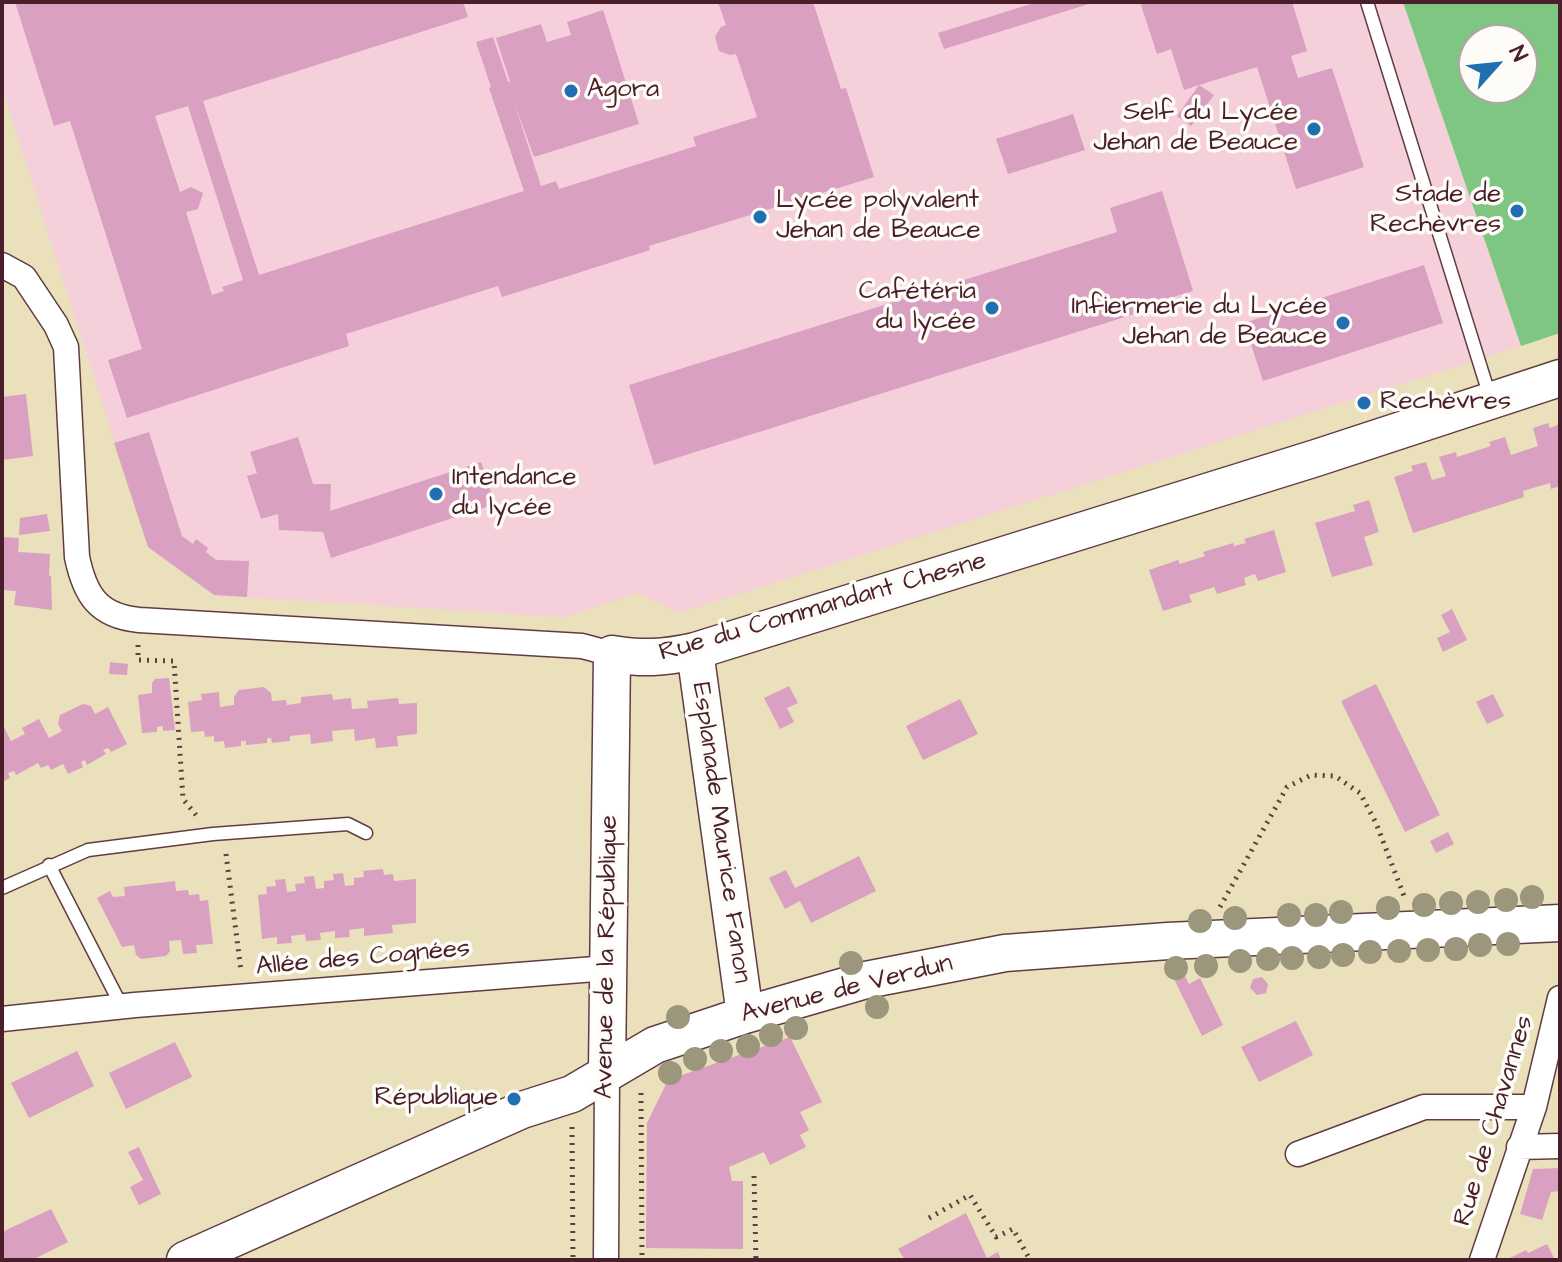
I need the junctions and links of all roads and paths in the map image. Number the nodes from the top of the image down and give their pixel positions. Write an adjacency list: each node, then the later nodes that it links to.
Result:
1 (1367, 2): 4 (lane)
2 (2, 265): 5 (street, Rue du Commandant Chesne)
3 (1560, 378): 4 (street, Rue du Commandant Chesne)
4 (1491, 400): 6 (street, Rue du Commandant Chesne)
5 (139, 620): 7 (street, Rue du Commandant Chesne); 9 (path)
6 (695, 651): 7 (street, Rue du Commandant Chesne); 19 (street, Esplanade Maurice Fanon)
7 (612, 654): 15 (street, Avenue de la République)
8 (366, 833): 9 (lane)
9 (213, 834): 10 (lane); 16 (path)
10 (49, 865): 11 (lane); 18 (lane)
11 (2, 888)
12 (1560, 923): 13 (street, Avenue de Verdun)
13 (1417, 929): 14 (street, Avenue de Verdun); 14 (path)
14 (1201, 939): 19 (street, Avenue de Verdun)
15 (608, 968): 16 (street, Allée des Cognées); 22 (street, Avenue de la République)
16 (244, 997): 18 (street, Allée des Cognées)
17 (1560, 998): 24 (street, Rue de Chavannes)
18 (122, 1007): 20 (street, Allée des Cognées)
19 (745, 1015): 21 (street, Avenue de Verdun)
20 (2, 1019)
21 (650, 1049): 22 (street, Avenue de Verdun); 33 (path)
22 (607, 1071): 23 (street, Avenue de Verdun); 32 (street, Avenue de la République)
23 (572, 1094): 30 (street, Avenue de Verdun); 31 (path)
24 (1534, 1107): 26 (street, Rue de Chavannes); 27 (street)
25 (1560, 1146): 26 (street)
26 (1519, 1147): 36 (street, Rue de Chavannes)
27 (1298, 1154)
28 (754, 1176): 34 (path)
29 (929, 1218): 35 (path)
30 (185, 1260)
31 (573, 1260)
32 (606, 1260)
33 (642, 1260)
34 (756, 1260)
35 (1030, 1260)
36 (1482, 1260)

